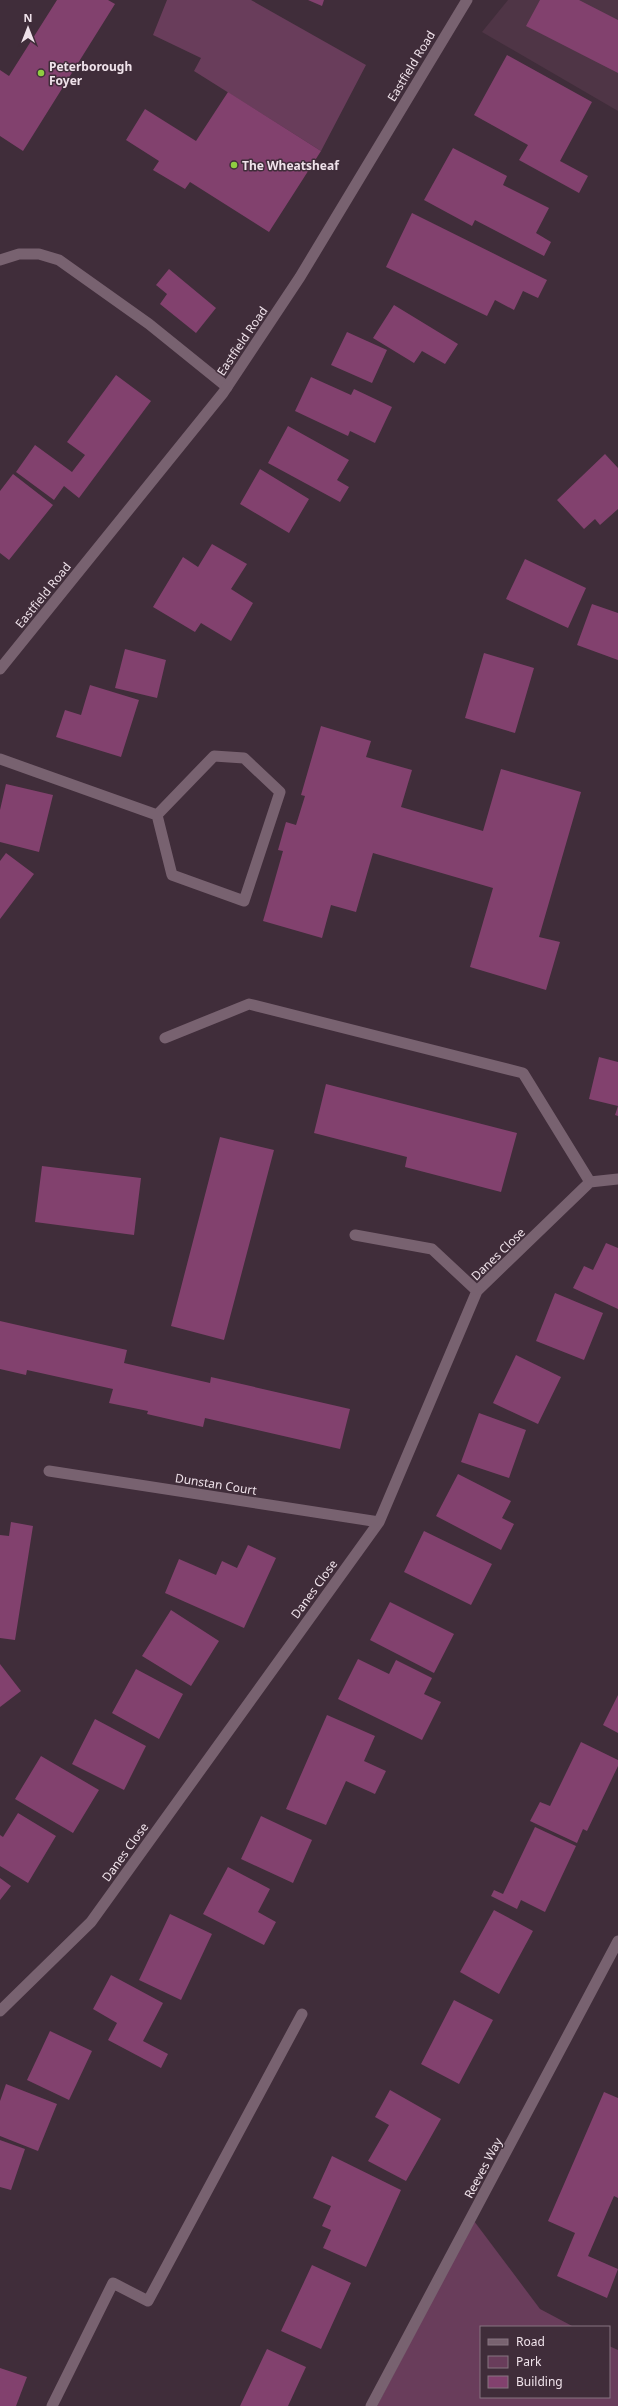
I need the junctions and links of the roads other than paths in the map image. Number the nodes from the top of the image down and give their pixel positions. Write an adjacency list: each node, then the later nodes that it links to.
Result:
1 (467, 0): 3 (street, Eastfield Road)
2 (0, 260): 3 (street)
3 (227, 387): 4 (street, Eastfield Road)
4 (0, 670)
5 (0, 759): 6 (street)
6 (157, 815): 6 (street)
7 (165, 1038): 9 (street)
8 (618, 1179): 9 (street)
9 (590, 1182): 11 (street, Danes Close)
10 (355, 1235): 11 (street)
11 (477, 1291): 13 (street, Danes Close)
12 (49, 1471): 13 (street, Dunstan Court)
13 (379, 1522): 15 (street, Danes Close)
14 (618, 1941): 18 (street, Reeves Way)
15 (0, 2011)
16 (302, 2014): 17 (street)
17 (52, 2406)
18 (370, 2406)

